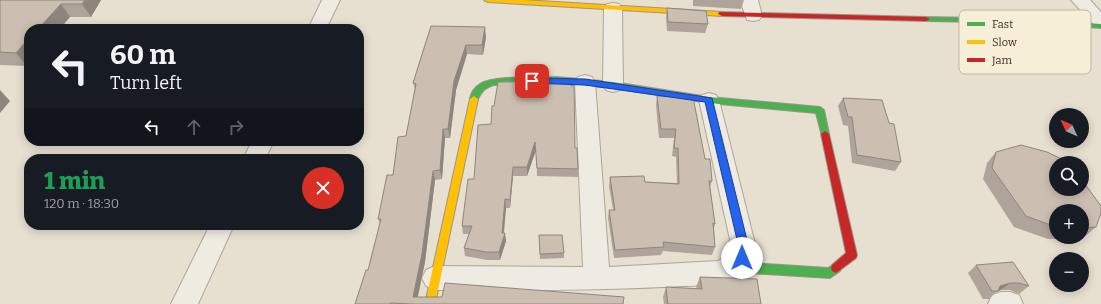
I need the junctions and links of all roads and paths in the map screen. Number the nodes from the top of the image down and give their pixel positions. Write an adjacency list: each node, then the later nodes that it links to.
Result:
1 (331, 0): 11 (street)
2 (488, 0): 4 (street)
3 (1080, 0): 7 (street)
4 (590, 3): 5 (street)
5 (613, 8): 6 (street); 15 (street)
6 (751, 8): 9 (street)
7 (1090, 10)
8 (1091, 12): 10 (street)
9 (959, 19)
10 (1101, 22)
11 (319, 24)
12 (1091, 25): 13 (street)
13 (1101, 26)
14 (585, 82): 15 (street); 19 (street); 20 (street)
15 (613, 85): 16 (street)
16 (709, 100): 18 (street); 18 (street)
17 (220, 230): 21 (street)
18 (734, 267): 20 (street)
19 (435, 278): 20 (street); 22 (street)
20 (597, 278)
21 (184, 304)
22 (430, 304)
23 (1001, 304): 24 (street)
24 (1010, 304)

